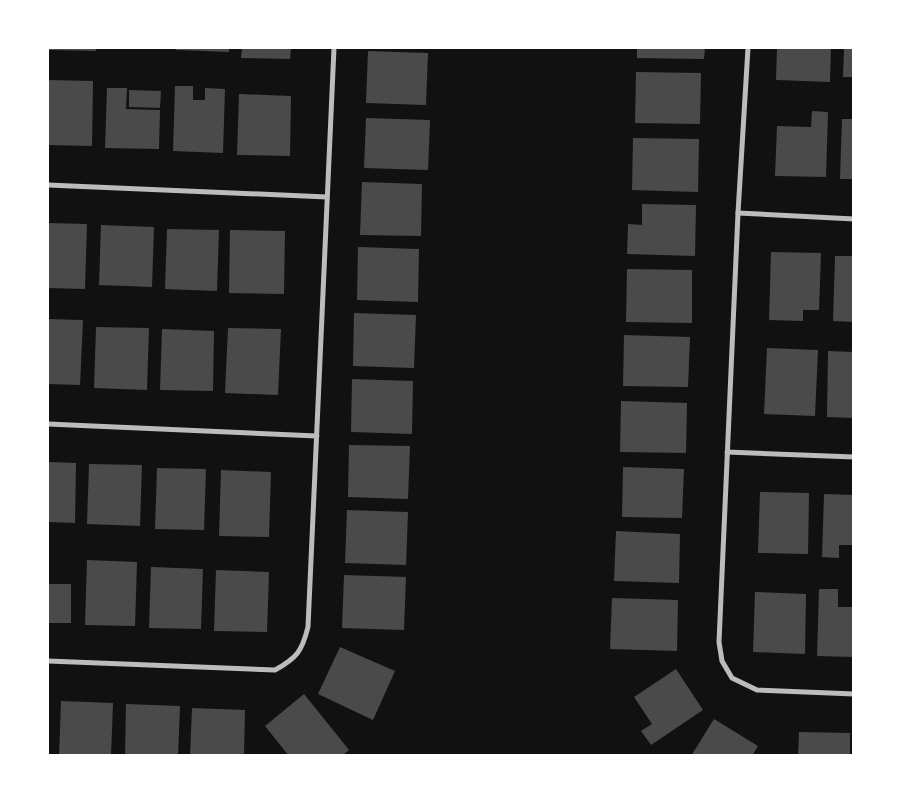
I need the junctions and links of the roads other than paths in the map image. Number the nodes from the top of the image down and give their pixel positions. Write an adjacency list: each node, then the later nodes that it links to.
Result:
1 (334, 48): 4 (street)
2 (748, 48): 5 (street)
3 (48, 185): 4 (street)
4 (327, 197): 8 (street)
5 (738, 214): 6 (street); 9 (street)
6 (854, 219)
7 (48, 424): 8 (street)
8 (317, 436): 11 (street)
9 (727, 452): 10 (street); 12 (street)
10 (854, 457)
11 (48, 661)
12 (854, 694)

